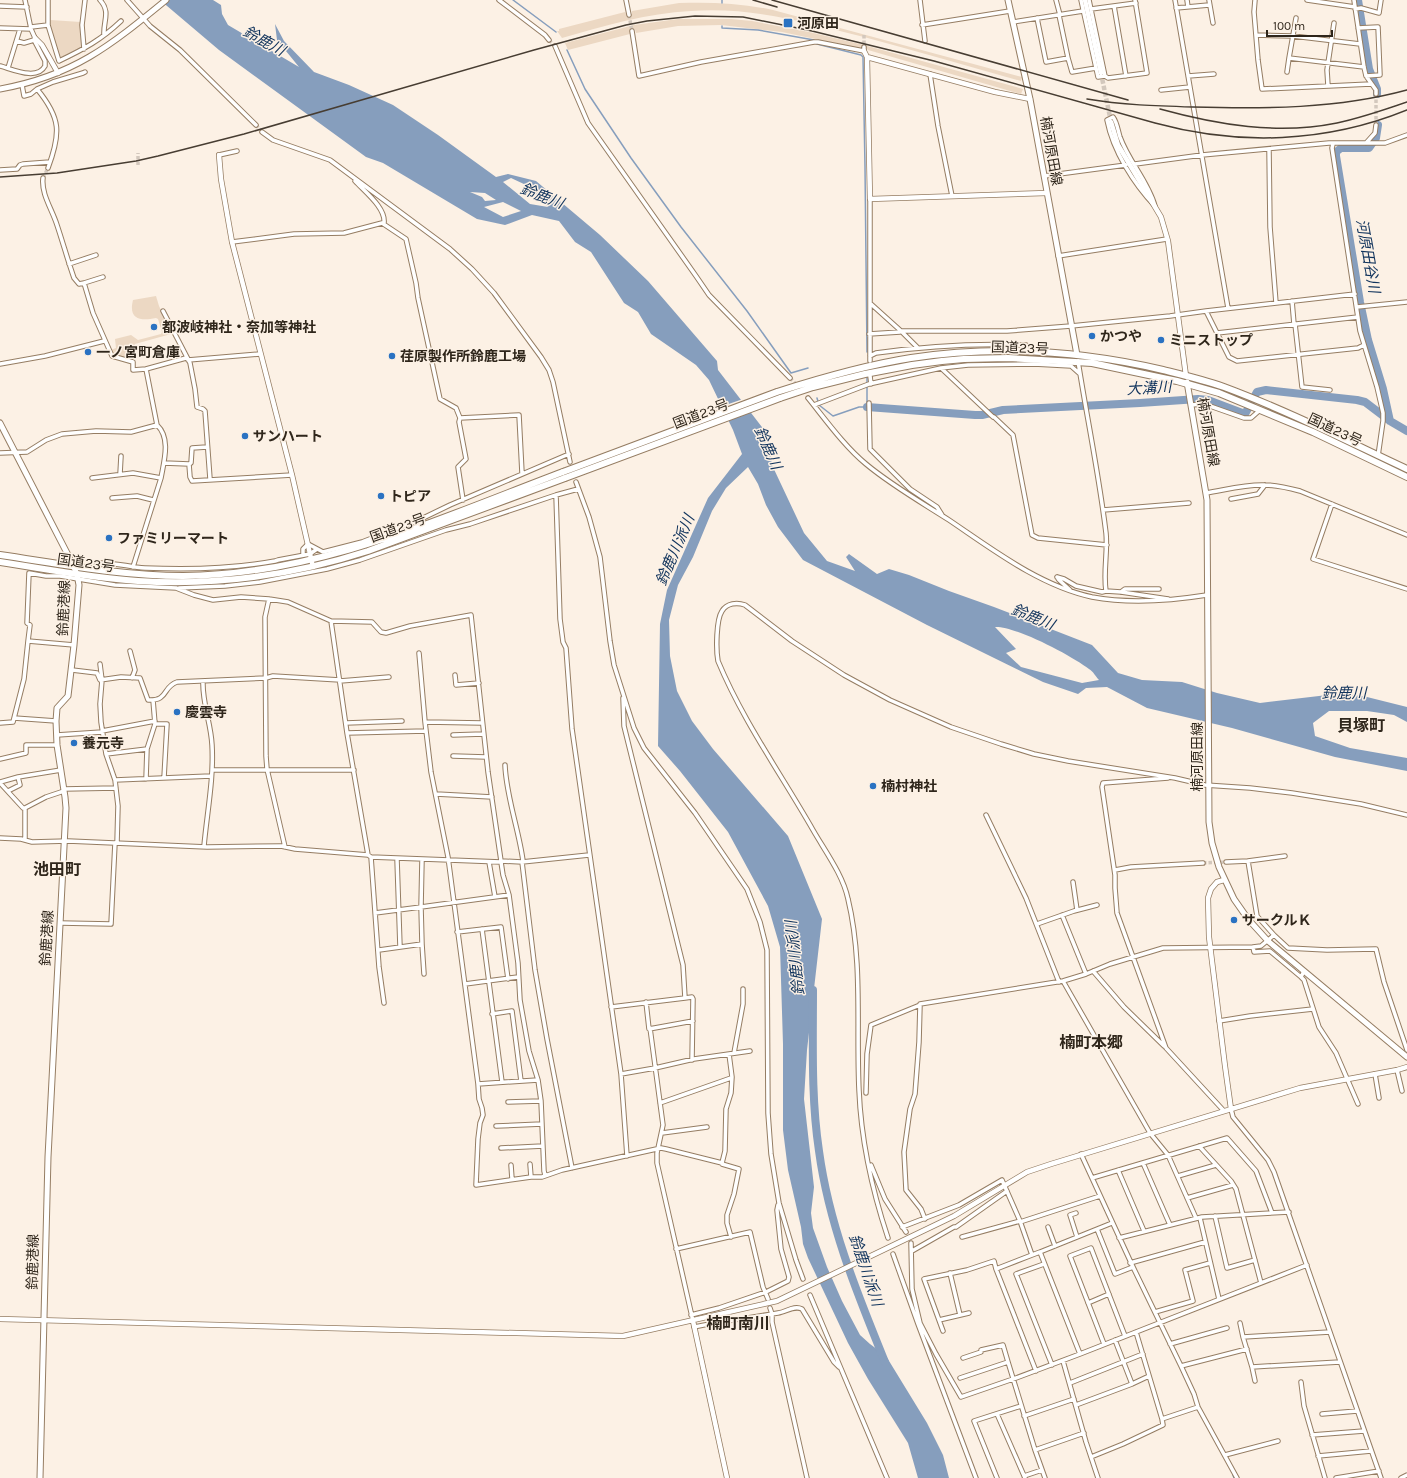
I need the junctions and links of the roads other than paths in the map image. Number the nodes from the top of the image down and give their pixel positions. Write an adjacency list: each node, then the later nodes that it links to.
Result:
1 (25, 0): 26 (street)
2 (48, 0): 42 (street)
3 (85, 0): 59 (street)
4 (100, 0): 49 (street)
5 (127, 0): 35 (street)
6 (166, 0): 35 (main road)
7 (499, 0): 53 (street)
8 (626, 0): 33 (street)
9 (920, 0): 43 (street)
10 (1008, 0): 31 (main road, 楠河原田線)
11 (1056, 0): 34 (street)
12 (1081, 0): 32 (street)
13 (1085, 0): 73 (street)
14 (1089, 0): 30 (street)
15 (1112, 0): 25 (street)
16 (1175, 0): 28 (street)
17 (1187, 0): 27 (street)
18 (1255, 0): 50 (street)
19 (1307, 0): 29 (street)
20 (1354, 0): 29 (street)
21 (1382, 0): 29 (street)
22 (1136, 2): 25 (street); 75 (street)
23 (1209, 2): 27 (street); 40 (street)
24 (0, 6): 26 (street)
25 (1113, 6): 30 (street); 75 (street)
26 (27, 7): 45 (street)
27 (1188, 7): 28 (street)
28 (1176, 8): 76 (street)
29 (1357, 8): 46 (street)
30 (1091, 9): 73 (street)
31 (1010, 11): 39 (main road, 楠河原田線); 43 (street)
32 (1083, 11): 34 (street); 68 (street)
33 (629, 15)
34 (1060, 15): 36 (street); 62 (street)
35 (144, 18): 71 (main road); 88 (street)
36 (1037, 18): 39 (street); 62 (street)
37 (1296, 18): 51 (street)
38 (121, 21): 49 (street)
39 (1013, 22): 86 (main road, 楠河原田線)
40 (1212, 22)
41 (1334, 23): 56 (street)
42 (48, 25): 45 (street); 59 (street)
43 (922, 25): 54 (street)
44 (0, 28): 47 (street)
45 (31, 28): 47 (street); 52 (street)
46 (1361, 28): 57 (street); 77 (street)
47 (20, 29): 55 (street)
48 (632, 30): 60 (street)
49 (104, 35): 59 (street)
50 (1256, 35): 51 (street); 80 (street)
51 (1293, 36): 56 (street); 63 (street)
52 (34, 39): 55 (street); 67 (street); 71 (street)
53 (549, 40)
54 (925, 40)
55 (17, 41): 67 (street)
56 (1331, 41): 57 (street); 64 (street)
57 (1360, 44): 66 (street)
58 (555, 46): 151 (street)
59 (84, 49)
60 (864, 49): 61 (street)
61 (867, 57): 72 (street); 108 (street)
62 (1068, 58): 68 (street)
63 (1290, 58): 64 (street); 70 (street)
64 (1328, 63): 66 (street); 80 (street)
65 (0, 66): 67 (street)
66 (1364, 67): 77 (street)
67 (8, 68)
68 (1096, 68): 73 (street)
69 (85, 72): 83 (street)
70 (1288, 72)
71 (58, 73): 79 (main road)
72 (930, 74): 86 (street); 107 (street)
73 (1103, 74): 75 (street)
74 (1214, 74): 76 (street)
75 (1126, 76)
76 (1188, 76): 81 (street)
77 (1369, 76): 78 (street)
78 (1371, 84): 80 (street); 85 (street)
79 (22, 85): 82 (main road); 83 (street)
80 (1328, 86)
81 (1190, 87): 84 (street); 97 (street)
82 (0, 89)
83 (37, 89): 98 (street)
84 (1161, 90)
85 (1376, 94)
86 (1030, 99): 103 (main road, 楠河原田線)
87 (1111, 122): 109 (street)
88 (256, 125)
89 (1376, 125): 92 (street)
90 (262, 132): 104 (street)
91 (1407, 135): 92 (street)
92 (1368, 143): 93 (street)
93 (1333, 144): 94 (street); 118 (street)
94 (1269, 150): 97 (street); 121 (street)
95 (237, 151): 96 (street)
96 (218, 155): 112 (street)
97 (1202, 155): 99 (street); 124 (street)
98 (50, 162): 101 (street); 102 (street)
99 (1134, 164): 100 (street); 109 (street)
100 (1126, 165): 103 (street); 109 (street)
101 (48, 168)
102 (0, 170)
103 (1044, 176): 106 (main road, 楠河原田線)
104 (352, 177): 110 (street); 167 (street)
105 (43, 178): 115 (street)
106 (1047, 193): 107 (street); 114 (main road, 楠河原田線)
107 (952, 196): 108 (street)
108 (870, 199): 122 (street)
109 (1155, 206): 111 (street)
110 (384, 223): 112 (street); 161 (street)
111 (1167, 239): 114 (street); 127 (street)
112 (232, 242): 138 (street)
113 (96, 255): 115 (street)
114 (1058, 256): 130 (main road, 楠河原田線)
115 (69, 264): 117 (street)
116 (103, 277): 117 (street)
117 (84, 283): 134 (street)
118 (1355, 294): 119 (street); 123 (street)
119 (1292, 301): 121 (street); 129 (street)
120 (1407, 302): 123 (street)
121 (1276, 303): 124 (street)
122 (871, 304): 131 (street); 133 (street)
123 (1360, 307): 128 (street)
124 (1228, 308): 126 (street)
125 (163, 311): 142 (street)
126 (1206, 311): 127 (street); 132 (street)
127 (1178, 315): 130 (street); 150 (street)
128 (1358, 317): 129 (street); 135 (street)
129 (1294, 324): 132 (street); 139 (street)
130 (1071, 326): 131 (street); 140 (main road, 楠河原田線)
131 (901, 331): 133 (street); 136 (street)
132 (1217, 333): 139 (street)
133 (869, 334): 141 (street)
134 (104, 341): 145 (street); 147 (street)
135 (1364, 345): 139 (street); 169 (street)
136 (918, 348): 137 (street); 141 (street)
137 (1026, 352): 140 (highway, 国道23号); 155 (highway, 国道23号)
138 (260, 354): 142 (street); 176 (street)
139 (1298, 354): 154 (street)
140 (1077, 355): 144 (street); 150 (highway, 国道23号)
141 (870, 356): 143 (street)
142 (187, 359): 147 (street); 164 (street)
143 (870, 361)
144 (1078, 362): 148 (street); 153 (highway, 国道23号); 155 (highway, 国道23号)
145 (0, 364)
146 (941, 368): 148 (street); 152 (street); 197 (street)
147 (146, 369): 163 (street)
148 (1080, 374): 193 (street)
149 (870, 376): 152 (street)
150 (1186, 376): 153 (main road, 楠河原田線); 169 (highway, 国道23号)
151 (790, 378)
152 (870, 384): 157 (street)
153 (1188, 384): 159 (main road, 楠河原田線); 160 (highway, 国道23号)
154 (1330, 390)
155 (779, 395): 177 (highway, 国道23号, bridge)
156 (808, 398): 157 (street)
157 (815, 404): 194 (street)
158 (869, 404): 194 (street)
159 (1191, 404): 160 (street); 185 (main road, 楠河原田線)
160 (1260, 410): 178 (highway, 国道23号)
161 (460, 418): 174 (street); 190 (street)
162 (0, 423): 166 (main road, 鈴鹿港線)
163 (157, 426): 166 (street); 170 (street)
164 (208, 447): 172 (street); 181 (street)
165 (0, 453): 166 (street)
166 (16, 453): 204 (main road, 鈴鹿港線)
167 (569, 454): 171 (street); 174 (street)
168 (121, 456): 175 (street)
169 (1378, 456): 173 (highway, 国道23号)
170 (164, 462): 172 (street); 180 (street)
171 (570, 462)
172 (189, 464): 181 (street)
173 (1407, 469)
174 (522, 473): 190 (street)
175 (120, 474): 179 (street); 180 (street)
176 (292, 475): 181 (street); 196 (street)
177 (564, 475): 201 (highway, 国道23号); 206 (highway, 国道23号)
178 (1407, 477)
179 (92, 478)
180 (161, 478): 189 (street)
181 (210, 479)
182 (576, 482): 184 (street)
183 (1265, 485): 185 (street); 188 (street); 192 (street)
184 (578, 489): 186 (street); 233 (street)
185 (1206, 493): 215 (main road, 楠河原田線)
186 (556, 495): 209 (street); 282 (street)
187 (112, 498): 189 (street)
188 (1231, 499)
189 (153, 500): 205 (street)
190 (463, 500): 198 (street)
191 (1189, 503): 193 (street)
192 (1332, 504): 195 (street); 211 (street)
193 (1103, 510): 197 (street)
194 (943, 516): 212 (street)
195 (1407, 535)
196 (308, 544): 198 (street); 200 (street); 201 (street)
197 (1107, 545): 213 (street)
198 (317, 549): 201 (street)
199 (0, 555): 204 (highway, 国道23号)
200 (303, 555): 201 (street); 203 (street)
201 (311, 557): 203 (highway, 国道23号); 206 (street)
202 (0, 562): 208 (highway, 国道23号)
203 (275, 564): 205 (street); 207 (highway, 国道23号)
204 (73, 566): 207 (highway, 国道23号); 208 (main road, 鈴鹿港線)
205 (133, 567): 207 (street)
206 (313, 567): 208 (highway, 国道23号)
207 (95, 569)
208 (77, 577): 209 (street); 219 (street); 220 (main road, 鈴鹿港線)
209 (176, 588): 216 (street)
210 (1159, 589): 214 (street)
211 (1407, 589)
212 (1072, 591): 213 (street); 217 (street)
213 (1106, 591): 214 (street)
214 (1121, 592): 217 (street)
215 (1207, 595): 217 (street); 267 (main road, 楠河原田線)
216 (269, 598): 218 (street); 228 (street)
217 (1173, 600)
218 (330, 621): 230 (street); 232 (street)
219 (28, 641): 220 (street); 235 (street)
220 (74, 645): 224 (main road, 鈴鹿港線)
221 (130, 650): 227 (street)
222 (419, 653): 238 (street)
223 (100, 664): 229 (street)
224 (72, 670): 229 (street); 236 (main road, 鈴鹿港線)
225 (455, 675): 232 (street)
226 (389, 677): 230 (street)
227 (132, 678): 229 (street); 234 (street)
228 (266, 678): 230 (street); 231 (street); 256 (street)
229 (102, 680): 243 (street)
230 (340, 680): 241 (street)
231 (202, 681): 234 (street); 258 (street)
232 (479, 683): 242 (street)
233 (624, 697): 329 (street); 398 (street)
234 (153, 700): 240 (street)
235 (14, 718): 236 (street); 239 (street)
236 (56, 721): 247 (main road, 鈴鹿港線)
237 (402, 721): 241 (street)
238 (425, 722): 242 (street); 244 (street)
239 (0, 723)
240 (155, 723): 243 (street); 250 (street); 262 (street)
241 (346, 723): 245 (street)
242 (482, 723): 246 (street)
243 (102, 731): 247 (street); 251 (street)
244 (426, 731): 245 (street); 271 (street)
245 (347, 732): 259 (street)
246 (484, 734): 248 (street); 253 (street)
247 (57, 735): 249 (main road, 鈴鹿港線)
248 (453, 735)
249 (57, 745): 254 (street); 257 (main road, 鈴鹿港線)
250 (147, 749): 251 (street); 264 (street)
251 (106, 754): 265 (street)
252 (453, 756): 253 (street)
253 (486, 757): 272 (street)
254 (0, 759)
255 (505, 765): 291 (street)
256 (267, 769): 258 (street); 259 (street); 281 (street)
257 (60, 770): 261 (street); 269 (main road, 鈴鹿港線)
258 (212, 770): 260 (street)
259 (354, 770): 283 (street)
260 (211, 776): 262 (street); 280 (street)
261 (18, 777): 266 (street); 270 (street)
262 (164, 778): 264 (street)
263 (1175, 778): 267 (street); 294 (street); 380 (street)
264 (146, 779): 265 (street)
265 (115, 780): 268 (street)
266 (0, 782): 270 (street)
267 (1209, 785): 274 (street); 295 (main road, 楠河原田線)
268 (116, 788): 269 (street); 279 (street)
269 (64, 790): 273 (street); 278 (main road, 鈴鹿港線)
270 (8, 791): 273 (street)
271 (436, 794): 272 (street); 287 (street)
272 (492, 797): 290 (street)
273 (25, 808): 277 (street)
274 (1407, 815)
275 (986, 816): 307 (street)
276 (0, 838): 277 (street)
277 (24, 839): 278 (street)
278 (64, 842): 279 (street); 306 (main road, 鈴鹿港線)
279 (116, 843): 280 (street); 306 (street)
280 (204, 846): 281 (street)
281 (285, 847): 283 (street)
282 (589, 855): 291 (street); 333 (street)
283 (370, 856): 285 (street); 304 (street)
284 (1285, 856): 288 (street)
285 (397, 859): 286 (street); 302 (street)
286 (422, 860): 287 (street); 301 (street)
287 (448, 861): 289 (street); 299 (street)
288 (1248, 861): 292 (street); 310 (street)
289 (489, 862): 290 (street); 298 (street)
290 (501, 862): 291 (street); 297 (street)
291 (523, 862): 386 (street)
292 (1226, 862)
293 (1203, 863): 294 (street)
294 (1115, 870): 317 (street)
295 (1224, 880): 311 (main road, 楠河原田線); 314 (street)
296 (1073, 882): 303 (street)
297 (509, 895): 298 (street); 322 (street)
298 (495, 897): 299 (street)
299 (453, 903): 301 (street); 309 (street)
300 (1096, 905): 303 (street)
301 (421, 907): 302 (street); 312 (street)
302 (399, 910): 304 (street); 313 (street)
303 (1077, 910): 305 (street)
304 (375, 913): 316 (street)
305 (1062, 916): 307 (street); 321 (street)
306 (60, 923): 450 (main road, 鈴鹿港線)
307 (1037, 924): 326 (street)
308 (482, 929): 309 (street); 324 (street); 325 (street)
309 (457, 932): 327 (street)
310 (1274, 935): 311 (street); 340 (street)
311 (1268, 941): 315 (street); 318 (main road, 楠河原田線)
312 (422, 944): 313 (street); 320 (street)
313 (400, 947): 316 (street)
314 (1210, 947): 315 (street); 317 (street); 337 (street)
315 (1254, 947): 323 (street)
316 (378, 950): 331 (street)
317 (1133, 957): 319 (street); 341 (street)
318 (1304, 971): 323 (street); 346 (main road, 楠河原田線)
319 (1093, 972): 321 (street); 341 (street)
320 (424, 974)
321 (1086, 974): 326 (street)
322 (518, 977): 324 (street); 354 (street)
323 (1301, 977): 334 (street)
324 (508, 979): 325 (street)
325 (488, 981): 327 (street); 335 (street)
326 (1061, 981): 332 (street); 372 (street)
327 (465, 984): 358 (street)
328 (743, 989): 344 (street)
329 (685, 998): 330 (street); 336 (street)
330 (646, 1002): 333 (street); 338 (street)
331 (384, 1003)
332 (920, 1005): 360 (street); 405 (street)
333 (611, 1007): 351 (street)
334 (1313, 1009): 337 (street); 355 (street)
335 (492, 1014): 356 (street); 357 (street)
336 (693, 1021): 338 (street); 347 (street)
337 (1219, 1021): 366 (street)
338 (650, 1028): 349 (street)
339 (1407, 1030): 340 (street)
340 (1402, 1032): 342 (street)
341 (1166, 1048): 367 (street)
342 (1407, 1050)
343 (750, 1051): 344 (street)
344 (734, 1053): 345 (street)
345 (729, 1054): 347 (street); 353 (street)
346 (1407, 1057)
347 (692, 1060): 349 (street)
348 (1407, 1067): 350 (street)
349 (655, 1068): 351 (street); 364 (street)
350 (1397, 1070): 352 (street); 359 (street)
351 (620, 1074): 379 (street)
352 (1375, 1074): 355 (street); 361 (street)
353 (731, 1078): 364 (street); 382 (street)
354 (538, 1080): 356 (street); 362 (street)
355 (1347, 1080): 365 (street); 366 (street)
356 (521, 1081): 357 (street)
357 (502, 1082): 358 (street)
358 (478, 1084): 392 (street)
359 (1402, 1091)
360 (866, 1093)
361 (1379, 1098)
362 (541, 1101): 363 (street); 368 (street)
363 (508, 1102)
364 (660, 1103): 371 (street)
365 (1358, 1104)
366 (1231, 1109): 367 (street); 399 (street)
367 (1224, 1111): 372 (street)
368 (542, 1124): 369 (street); 373 (street)
369 (496, 1126)
370 (707, 1127): 371 (street)
371 (662, 1133): 376 (street)
372 (1150, 1133): 377 (street); 378 (street)
373 (543, 1146): 375 (street); 388 (street)
374 (1199, 1146): 378 (street); 385 (street); 401 (street)
375 (501, 1148)
376 (658, 1149): 379 (street); 382 (street); 422 (street)
377 (1081, 1154): 391 (street); 394 (street)
378 (1168, 1155): 381 (street); 389 (street)
379 (627, 1156): 386 (street)
380 (867, 1156): 409 (street); 417 (street)
381 (1143, 1162): 387 (street); 408 (street)
382 (722, 1163): 414 (street)
383 (530, 1164): 390 (street)
384 (511, 1165): 392 (street)
385 (1216, 1165): 389 (street); 393 (street)
386 (572, 1168): 388 (street)
387 (1118, 1170): 391 (street); 412 (street)
388 (545, 1175): 390 (street)
389 (1178, 1176): 397 (street)
390 (531, 1177): 392 (street)
391 (1092, 1178): 396 (street)
392 (512, 1180)
393 (1233, 1184): 397 (street); 402 (street)
394 (1005, 1186): 395 (street); 405 (street); 452 (street)
395 (1007, 1191): 406 (street); 423 (street)
396 (1100, 1196): 406 (street); 407 (street)
397 (1187, 1198): 404 (street)
398 (779, 1203): 435 (street); 437 (street)
399 (1289, 1212): 401 (street); 431 (street)
400 (1076, 1213): 416 (street)
401 (1272, 1213): 402 (street)
402 (1243, 1215): 403 (street); 427 (street)
403 (1215, 1216): 404 (street); 427 (street)
404 (1198, 1218): 408 (street); 419 (street)
405 (925, 1219): 409 (street)
406 (1020, 1221): 415 (street); 426 (street)
407 (1112, 1223): 411 (street); 418 (street)
408 (1170, 1225): 412 (street)
409 (902, 1227): 413 (street)
410 (1048, 1227): 421 (street)
411 (1097, 1229): 416 (street); 432 (street)
412 (1144, 1231): 418 (street)
413 (906, 1232)
414 (731, 1237): 422 (street); 437 (street)
415 (962, 1237)
416 (1078, 1237): 421 (street)
417 (888, 1238)
418 (1118, 1238): 428 (street)
419 (1205, 1242): 428 (street); 429 (street)
420 (910, 1243): 423 (street)
421 (1055, 1246): 424 (street)
422 (676, 1249): 447 (street)
423 (912, 1250): 455 (street)
424 (1040, 1252): 426 (street); 430 (street)
425 (893, 1254): 455 (street)
426 (1032, 1255): 433 (street)
427 (1255, 1260): 436 (street)
428 (1130, 1263): 432 (street)
429 (1210, 1263): 441 (street); 445 (street)
430 (1044, 1264): 467 (street); 474 (street)
431 (1307, 1265): 436 (street); 460 (street)
432 (1133, 1267): 445 (street)
433 (996, 1269): 434 (street); 478 (street)
434 (950, 1273): 448 (street); 451 (street)
435 (803, 1279)
436 (1261, 1283): 441 (street)
437 (766, 1292): 440 (street); 447 (street)
438 (1109, 1294): 442 (street); 442 (street); 461 (street)
439 (810, 1295): 477 (street)
440 (768, 1299)
441 (1219, 1299): 453 (street)
442 (1088, 1303): 464 (street)
443 (770, 1308): 446 (street)
444 (969, 1312): 448 (street)
445 (1155, 1312): 453 (street)
446 (772, 1314): 456 (street); 477 (street); 510 (street)
447 (691, 1315): 452 (street)
448 (960, 1315): 451 (street)
449 (0, 1319): 450 (street)
450 (44, 1320): 452 (street); 508 (main road, 鈴鹿港線)
451 (939, 1320): 458 (street)
452 (693, 1321): 456 (street)
453 (1160, 1322): 459 (street); 465 (street)
454 (1240, 1323): 462 (street)
455 (919, 1324): 481 (street); 512 (street)
456 (694, 1327): 509 (street)
457 (1227, 1328): 465 (street)
458 (943, 1331)
459 (1136, 1332): 461 (street); 468 (street)
460 (1330, 1332): 462 (street); 473 (street)
461 (1125, 1336): 463 (street)
462 (1243, 1337): 466 (street)
463 (1115, 1340): 464 (street); 472 (street)
464 (1104, 1344): 467 (street)
465 (1170, 1344): 475 (street)
466 (1247, 1349): 475 (street); 476 (street)
467 (1080, 1354): 470 (street)
468 (1143, 1354): 472 (street); 479 (street)
469 (963, 1358): 471 (street)
470 (1063, 1360): 474 (street); 484 (street)
471 (1008, 1362): 480 (street); 481 (street)
472 (1123, 1362): 484 (street); 485 (street)
473 (1340, 1362): 476 (street); 490 (street)
474 (1052, 1365): 478 (street)
475 (1182, 1366): 489 (street)
476 (1252, 1367): 482 (street)
477 (841, 1369): 511 (street)
478 (1036, 1371): 481 (street)
479 (1150, 1376): 485 (street); 494 (street)
480 (960, 1378)
481 (1014, 1379): 488 (street)
482 (1255, 1381)
483 (1301, 1382): 497 (street)
484 (1070, 1383): 486 (street)
485 (1132, 1384): 487 (street)
486 (1074, 1399): 487 (street); 493 (street)
487 (1076, 1405): 496 (street)
488 (1021, 1406): 491 (street); 493 (street)
489 (1198, 1407): 494 (street); 501 (street)
490 (1357, 1412): 492 (street); 495 (street)
491 (997, 1414): 507 (street); 513 (street)
492 (1322, 1414)
493 (1024, 1416): 499 (street)
494 (1162, 1419): 503 (street)
495 (1364, 1431): 497 (street); 500 (street)
496 (1084, 1433): 499 (street); 503 (street)
497 (1312, 1436): 502 (street)
498 (1278, 1441): 501 (street)
499 (1035, 1450): 504 (street)
500 (1371, 1451): 502 (street); 505 (street)
501 (1225, 1455): 516 (street)
502 (1318, 1456): 517 (street)
503 (1091, 1457): 515 (street)
504 (1042, 1470): 507 (street); 514 (street)
505 (1379, 1471): 518 (street); 519 (street)
506 (1407, 1475): 520 (street)
507 (1025, 1477)
508 (40, 1478)
509 (727, 1478)
510 (807, 1478)
511 (887, 1478)
512 (976, 1478)
513 (997, 1478)
514 (1045, 1478)
515 (1098, 1478)
516 (1237, 1478)
517 (1325, 1478)
518 (1336, 1478)
519 (1381, 1478)
520 (1401, 1478)

